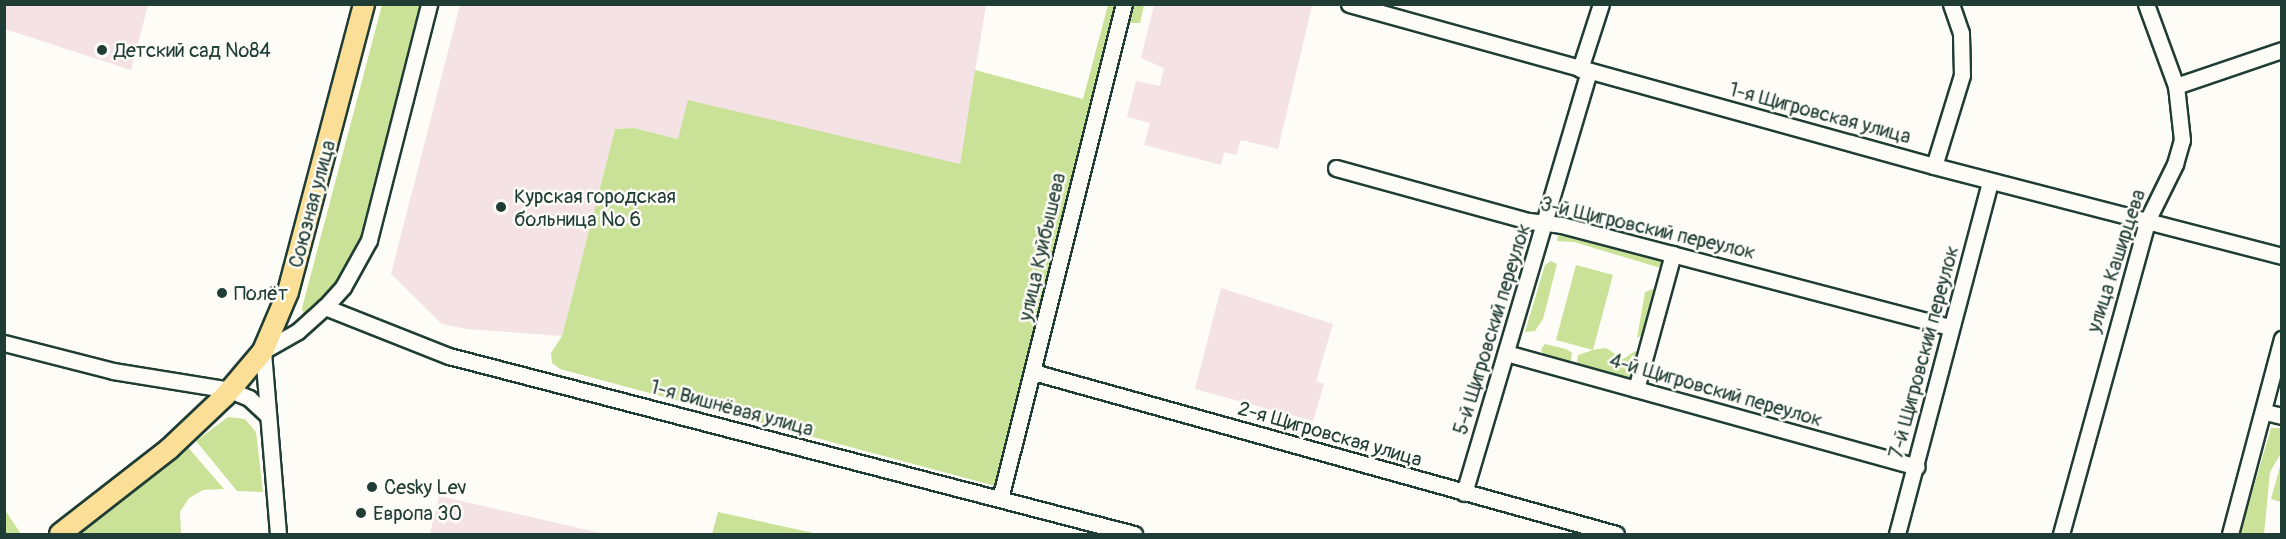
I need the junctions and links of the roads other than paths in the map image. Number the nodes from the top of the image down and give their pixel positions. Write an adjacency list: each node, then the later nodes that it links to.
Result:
1 (364, 4): 22 (main road, Союзная улица)
2 (429, 4): 18 (street)
3 (1124, 4): 24 (street, улица Куйбышева)
4 (1349, 4): 9 (street, 1-я Щигровская улица)
5 (1601, 4): 9 (street, 5-й Щигровский переулок)
6 (1951, 4): 11 (street)
7 (2146, 4): 10 (street, улица Каширцева)
8 (2282, 50): 10 (street)
9 (1584, 71): 11 (street, 1-я Щигровская улица); 15 (street, 5-й Щигровский переулок)
10 (2176, 86): 14 (street, улица Каширцева)
11 (1934, 166): 13 (street, 1-я Щигровская улица)
12 (1336, 168): 15 (street, 3-й Щигровский переулок)
13 (1990, 181): 14 (street, 1-я Щигровская улица); 19 (street, 7-й Щигровский переулок)
14 (2146, 221): 17 (street, 1-я Щигровская улица); 38 (street, улица Каширцева)
15 (1546, 223): 16 (street, 3-й Щигровский переулок); 23 (street, 5-й Щигровский переулок)
16 (1673, 254): 19 (street, 3-й Щигровский переулок); 25 (street)
17 (2282, 256)
18 (325, 307): 22 (street); 32 (street, 1-я Вишнёвая улица)
19 (1951, 327): 30 (street, 7-й Щигровский переулок)
20 (2282, 339): 27 (street)
21 (4, 343): 26 (street)
22 (263, 351): 26 (main road, Союзная улица); 28 (street)
23 (1506, 353): 25 (street, 4-й Щигровский переулок); 31 (street, 5-й Щигровский переулок)
24 (1034, 372): 31 (street, 2-я Щигровская улица); 32 (street, улица Куйбышева)
25 (1636, 389): 30 (street, 4-й Щигровский переулок)
26 (230, 390): 28 (street); 33 (main road, Союзная улица)
27 (2265, 412): 29 (street); 39 (street)
28 (268, 416): 34 (street)
29 (2282, 416)
30 (1916, 467): 37 (street, 7-й Щигровский переулок)
31 (1464, 493): 36 (street, 2-я Щигровская улица)
32 (1000, 499): 35 (street, 1-я Вишнёвая улица)
33 (60, 534)
34 (278, 534)
35 (1134, 534)
36 (1616, 534)
37 (1897, 534)
38 (2061, 534)
39 (2230, 534)

